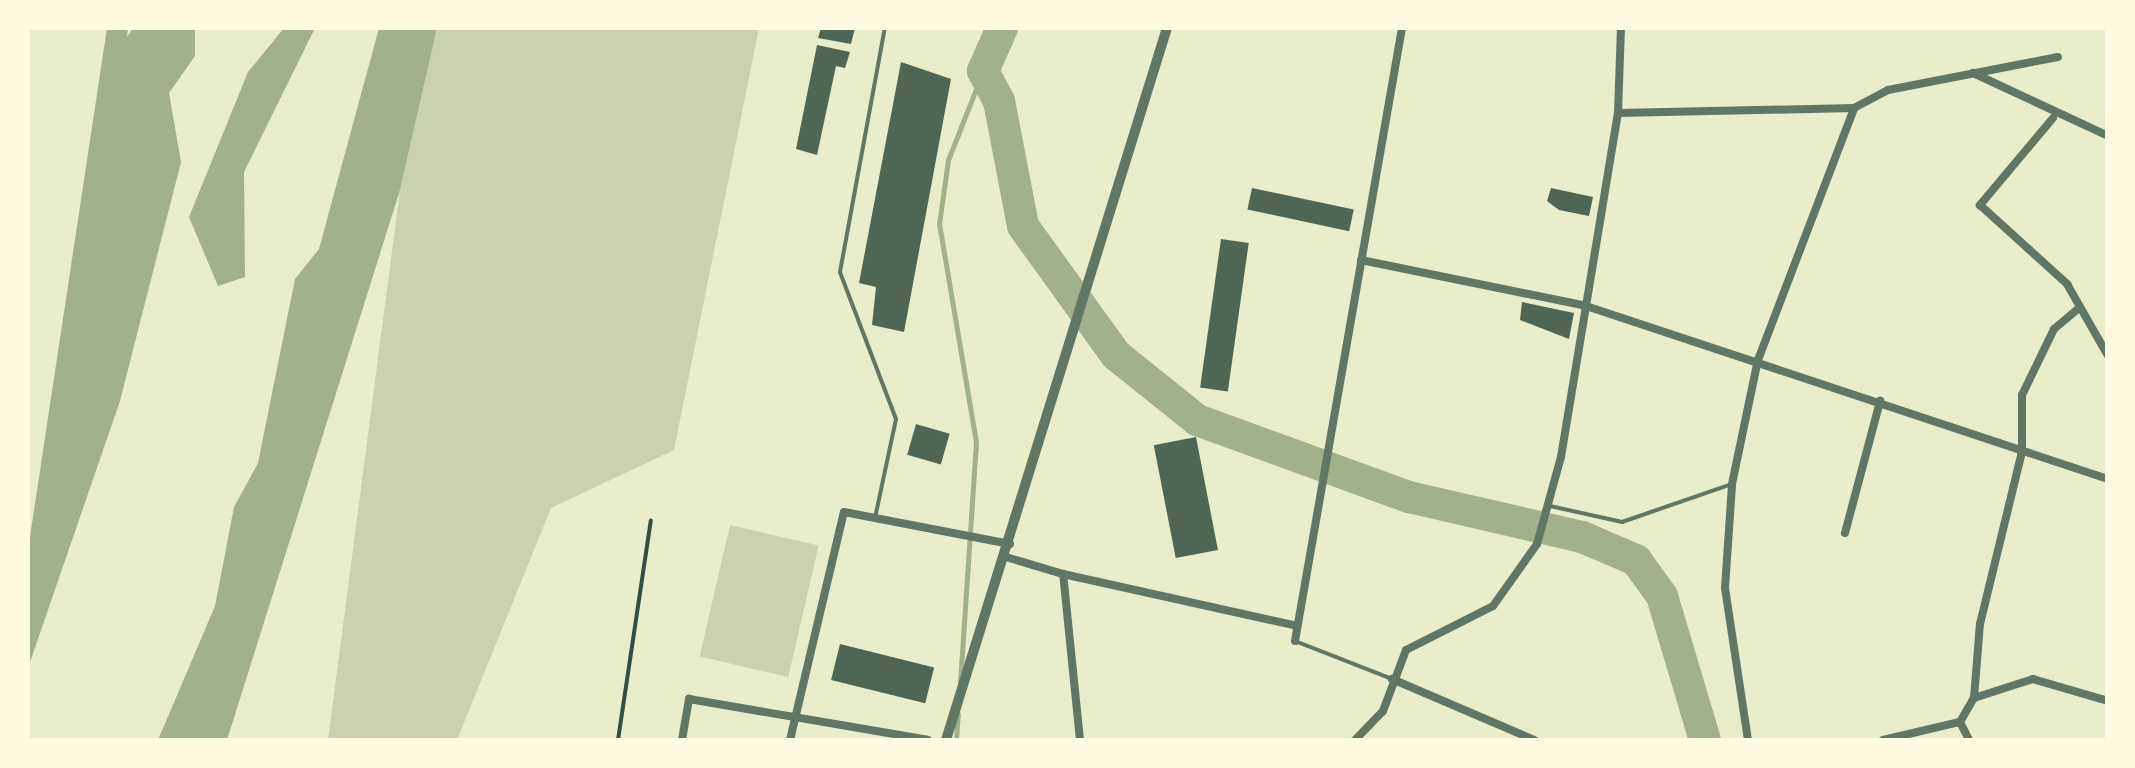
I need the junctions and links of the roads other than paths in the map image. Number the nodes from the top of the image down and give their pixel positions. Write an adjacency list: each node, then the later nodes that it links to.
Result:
1 (886, 28): 21 (lane)
2 (1167, 28): 23 (street)
3 (1402, 28): 11 (street)
4 (1621, 28): 8 (street)
5 (2058, 57): 6 (street)
6 (1974, 74): 7 (street); 9 (street)
7 (1854, 108): 8 (street); 15 (street)
8 (1618, 113): 12 (street)
9 (2052, 118): 10 (street); 13 (street)
10 (2108, 136)
11 (1361, 260): 12 (street); 26 (street)
12 (1582, 305): 15 (street); 20 (street)
13 (2079, 308): 14 (street); 17 (street)
14 (2108, 356)
15 (1758, 360): 16 (street); 19 (street)
16 (1880, 400): 17 (street); 22 (street)
17 (2022, 452): 18 (street); 29 (street)
18 (2108, 479)
19 (1732, 484): 20 (lane); 40 (street)
20 (1548, 506): 28 (street)
21 (875, 518): 23 (street); 31 (street)
22 (1845, 533)
23 (1010, 544): 24 (street)
24 (1006, 557): 25 (street); 36 (street)
25 (1063, 574): 26 (street); 37 (street)
26 (1297, 626): 27 (street)
27 (1294, 641): 28 (lane)
28 (1392, 680): 38 (street); 39 (street)
29 (1974, 698): 30 (street); 32 (street)
30 (2108, 701)
31 (794, 719): 33 (street); 34 (street); 35 (street)
32 (1960, 722): 41 (street); 42 (street)
33 (682, 740)
34 (790, 740)
35 (928, 740)
36 (946, 740)
37 (1080, 740)
38 (1356, 740)
39 (1534, 740)
40 (1748, 740)
41 (1883, 740)
42 (1969, 740)

